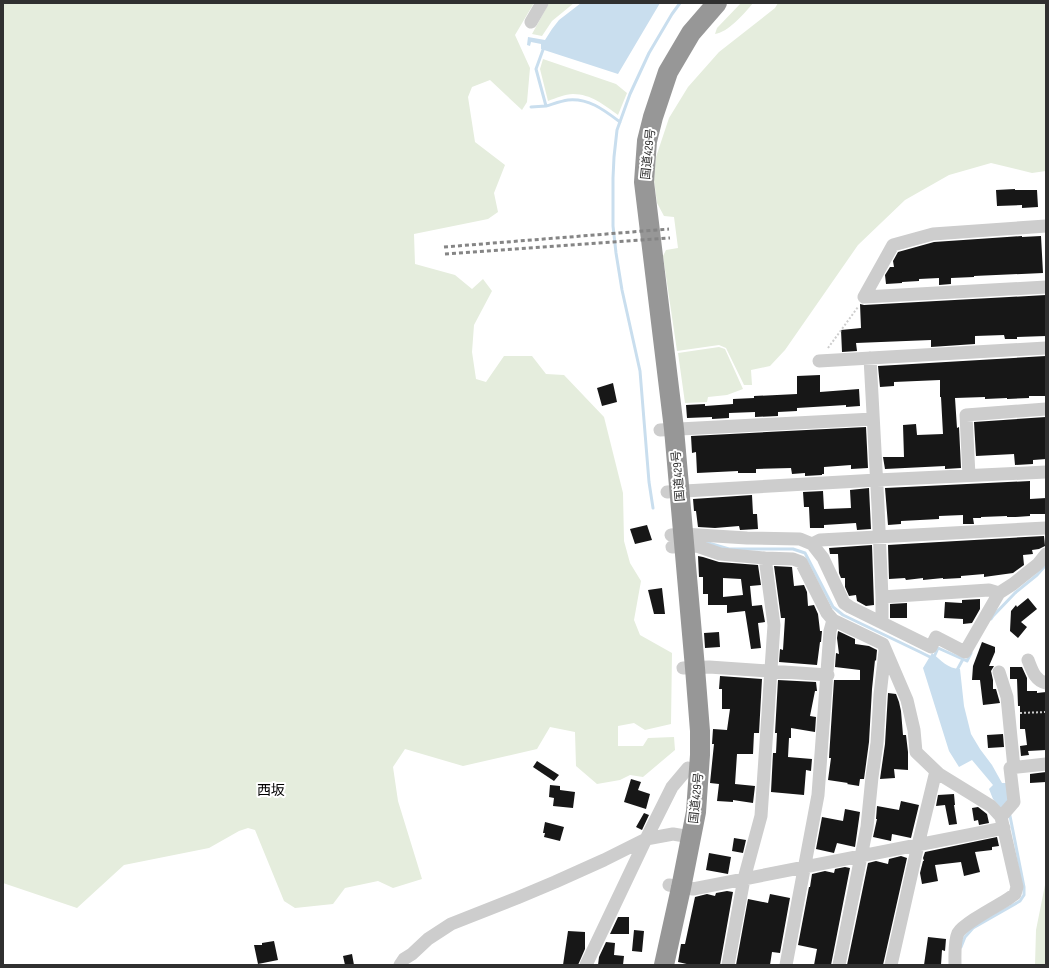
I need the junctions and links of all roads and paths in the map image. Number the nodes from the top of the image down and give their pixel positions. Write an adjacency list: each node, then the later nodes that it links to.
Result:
1 (542, 3): 4 (street)
2 (704, 3): 13 (highway, 国道429号)
3 (717, 3): 13 (highway, 国道429号)
4 (531, 22)
5 (1046, 226): 7 (street)
6 (1046, 287): 7 (street)
7 (864, 298): 10 (path)
8 (1046, 348): 9 (street)
9 (870, 358): 10 (street); 12 (street)
10 (819, 360)
11 (1046, 409): 15 (street)
12 (873, 419): 13 (street); 16 (street)
13 (667, 430): 17 (highway, 国道429号)
14 (1046, 472): 15 (street)
15 (969, 476): 16 (street)
16 (877, 480): 17 (street); 19 (street)
17 (673, 492): 20 (highway, 国道429号)
18 (1046, 528): 19 (street)
19 (880, 536): 21 (street); 25 (street)
20 (677, 540): 21 (street); 23 (street); 30 (highway, 国道429号)
21 (812, 544): 27 (street)
22 (1046, 554): 24 (street)
23 (764, 558): 26 (street); 31 (street)
24 (1000, 593): 25 (street); 27 (street)
25 (882, 597): 27 (street)
26 (833, 620): 28 (street); 33 (street)
27 (882, 623)
28 (885, 650): 40 (street); 45 (street)
29 (1028, 660): 34 (street)
30 (689, 668): 31 (street); 38 (highway, 国道429号); 42 (highway, 国道429号)
31 (771, 672): 33 (street); 47 (street)
32 (998, 672): 36 (street)
33 (828, 675): 46 (street)
34 (1046, 683)
35 (1046, 712): 36 (path)
36 (1009, 713): 39 (street)
37 (1046, 764): 39 (street)
38 (688, 768): 42 (highway, 国道429号); 43 (street)
39 (1014, 768): 41 (street)
40 (936, 772): 41 (street); 44 (street)
41 (1005, 816): 44 (street); 57 (street)
42 (686, 836): 43 (street); 48 (highway, 国道429号)
43 (646, 839): 49 (street); 50 (street)
44 (918, 845): 45 (street); 56 (street)
45 (861, 856): 46 (street); 55 (street)
46 (805, 868): 47 (street); 54 (street)
47 (744, 879): 48 (street); 53 (street)
48 (675, 887): 51 (highway, 国道429号); 52 (highway, 国道429号)
49 (400, 965)
50 (586, 965)
51 (652, 965)
52 (664, 965)
53 (728, 965)
54 (786, 965)
55 (839, 965)
56 (891, 965)
57 (955, 965)

